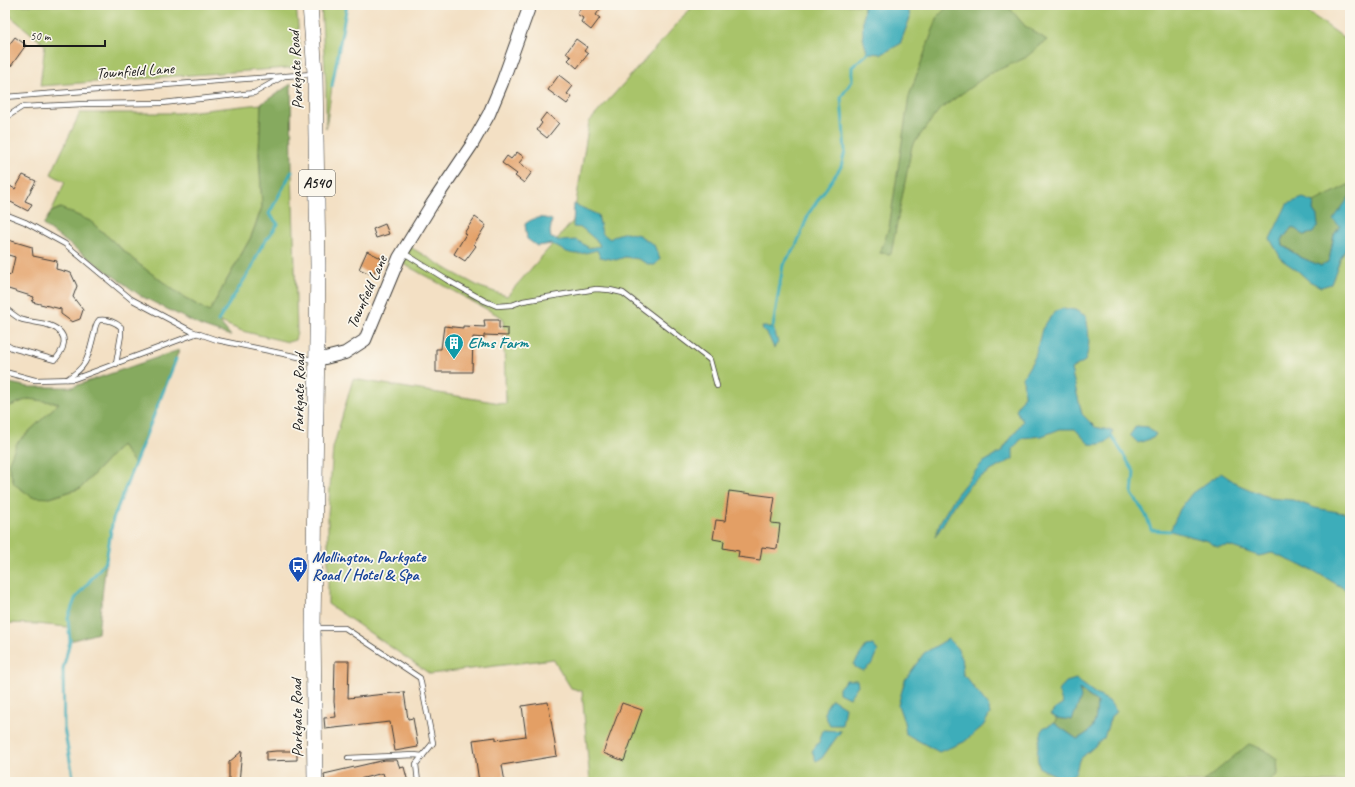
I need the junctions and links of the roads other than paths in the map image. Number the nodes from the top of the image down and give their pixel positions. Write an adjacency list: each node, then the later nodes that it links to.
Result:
1 (310, 5): 3 (main road, Parkgate Road / A540)
2 (530, 5): 8 (street, Townfield Lane)
3 (315, 73): 4 (lane, Townfield Lane); 12 (main road, Parkgate Road / A540)
4 (285, 75): 5 (lane, Townfield Lane); 6 (lane)
5 (5, 97)
6 (5, 118)
7 (5, 214): 10 (lane, Townfield Lane)
8 (402, 252): 12 (street, Townfield Lane); 16 (lane)
9 (5, 308): 11 (lane)
10 (198, 333): 12 (lane, Townfield Lane); 13 (lane)
11 (5, 344)
12 (317, 360): 17 (main road, Parkgate Road / A540)
13 (116, 364): 15 (lane); 15 (lane)
14 (5, 372): 15 (lane)
15 (68, 379)
16 (717, 386)
17 (313, 628): 18 (lane); 20 (main road, Parkgate Road / A540)
18 (423, 756): 19 (lane); 21 (lane)
19 (348, 758)
20 (316, 782)
21 (418, 782)

